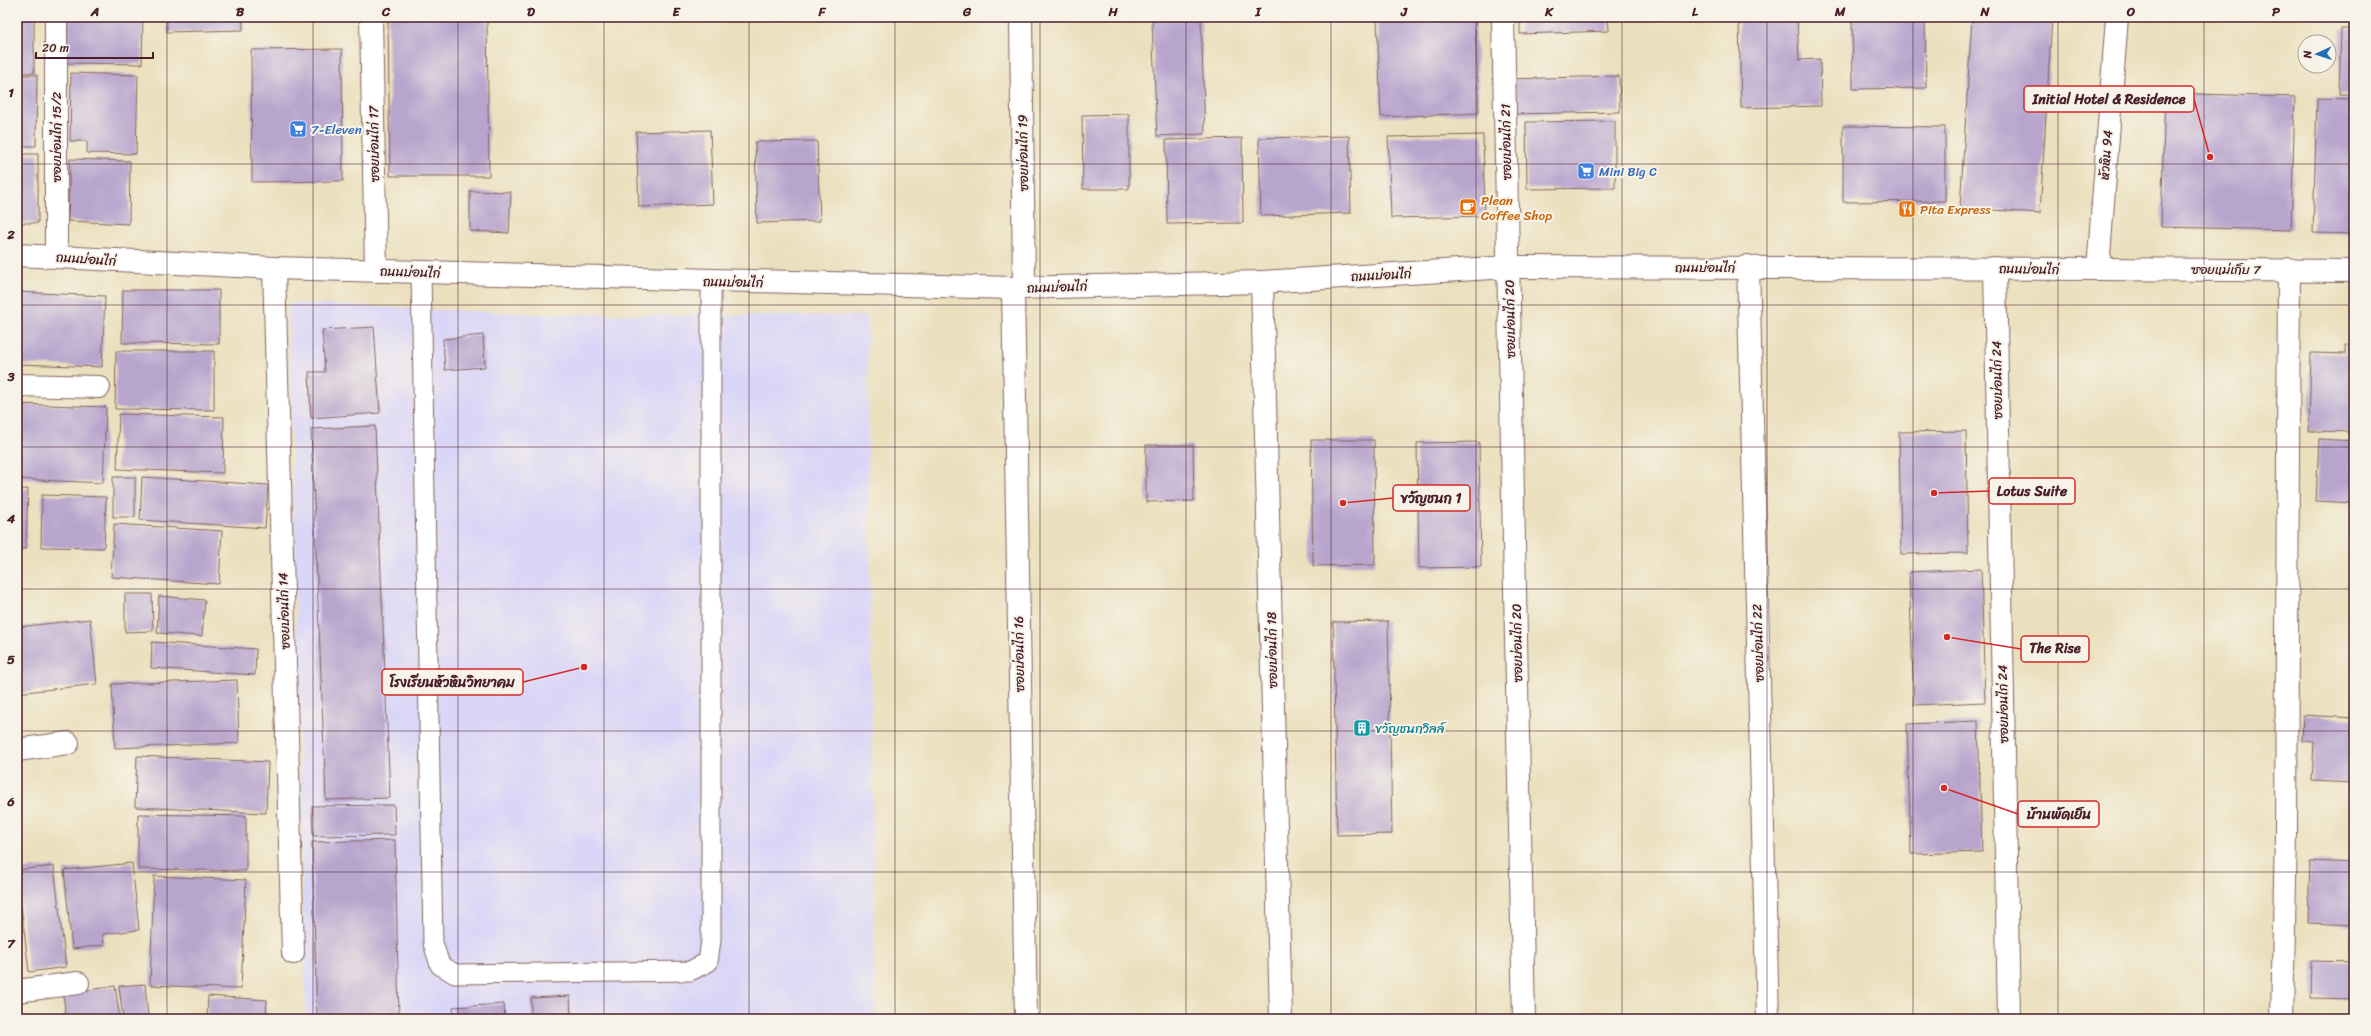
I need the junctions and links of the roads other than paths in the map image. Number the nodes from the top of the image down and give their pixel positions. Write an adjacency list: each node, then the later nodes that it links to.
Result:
1 (56, 17): 7 (street, ซอยบ่อนไก่ 15/2)
2 (371, 17): 14 (street, ซอยบ่อนไก่ 17)
3 (1021, 17): 19 (street, ซอยบ่อนไก่ 19)
4 (1503, 17): 9 (street, ซอยบ่อนไก่ 21)
5 (2117, 17): 12 (street, หัวหิน 94)
6 (17, 255): 7 (street, ถนนบ่อนไก่)
7 (56, 256): 10 (street, ถนนบ่อนไก่)
8 (1748, 266): 9 (street, ถนนบ่อนไก่); 11 (street, ถนนบ่อนไก่); 30 (street, ซอยบ่อนไก่ 22)
9 (1509, 267): 18 (street, ถนนบ่อนไก่); 29 (street, ซอยบ่อนไก่ 20)
10 (274, 268): 14 (street, ถนนบ่อนไก่); 24 (street, ซอยบ่อนไก่ 14)
11 (1995, 268): 12 (street, ถนนบ่อนไก่); 31 (street, ซอยบ่อนไก่ 24)
12 (2098, 269): 13 (street, ซอยแม่เก็บ 7)
13 (2289, 269): 15 (street, ซอยแม่เก็บ 7); 32 (street)
14 (376, 271): 16 (street, ถนนบ่อนไก่)
15 (2354, 271)
16 (421, 272): 17 (street, ถนนบ่อนไก่); 17 (lane)
17 (711, 282): 19 (street, ถนนบ่อนไก่)
18 (1262, 282): 19 (street, ถนนบ่อนไก่); 28 (street, ซอยบ่อนไก่ 18)
19 (1019, 288): 27 (street, ซอยบ่อนไก่ 16)
20 (17, 385): 21 (street)
21 (99, 387)
22 (68, 743): 23 (street)
23 (17, 750)
24 (293, 953)
25 (78, 983): 26 (street)
26 (17, 991)
27 (1026, 1019)
28 (1281, 1019)
29 (1524, 1019)
30 (1768, 1019)
31 (2009, 1019)
32 (2282, 1019)

